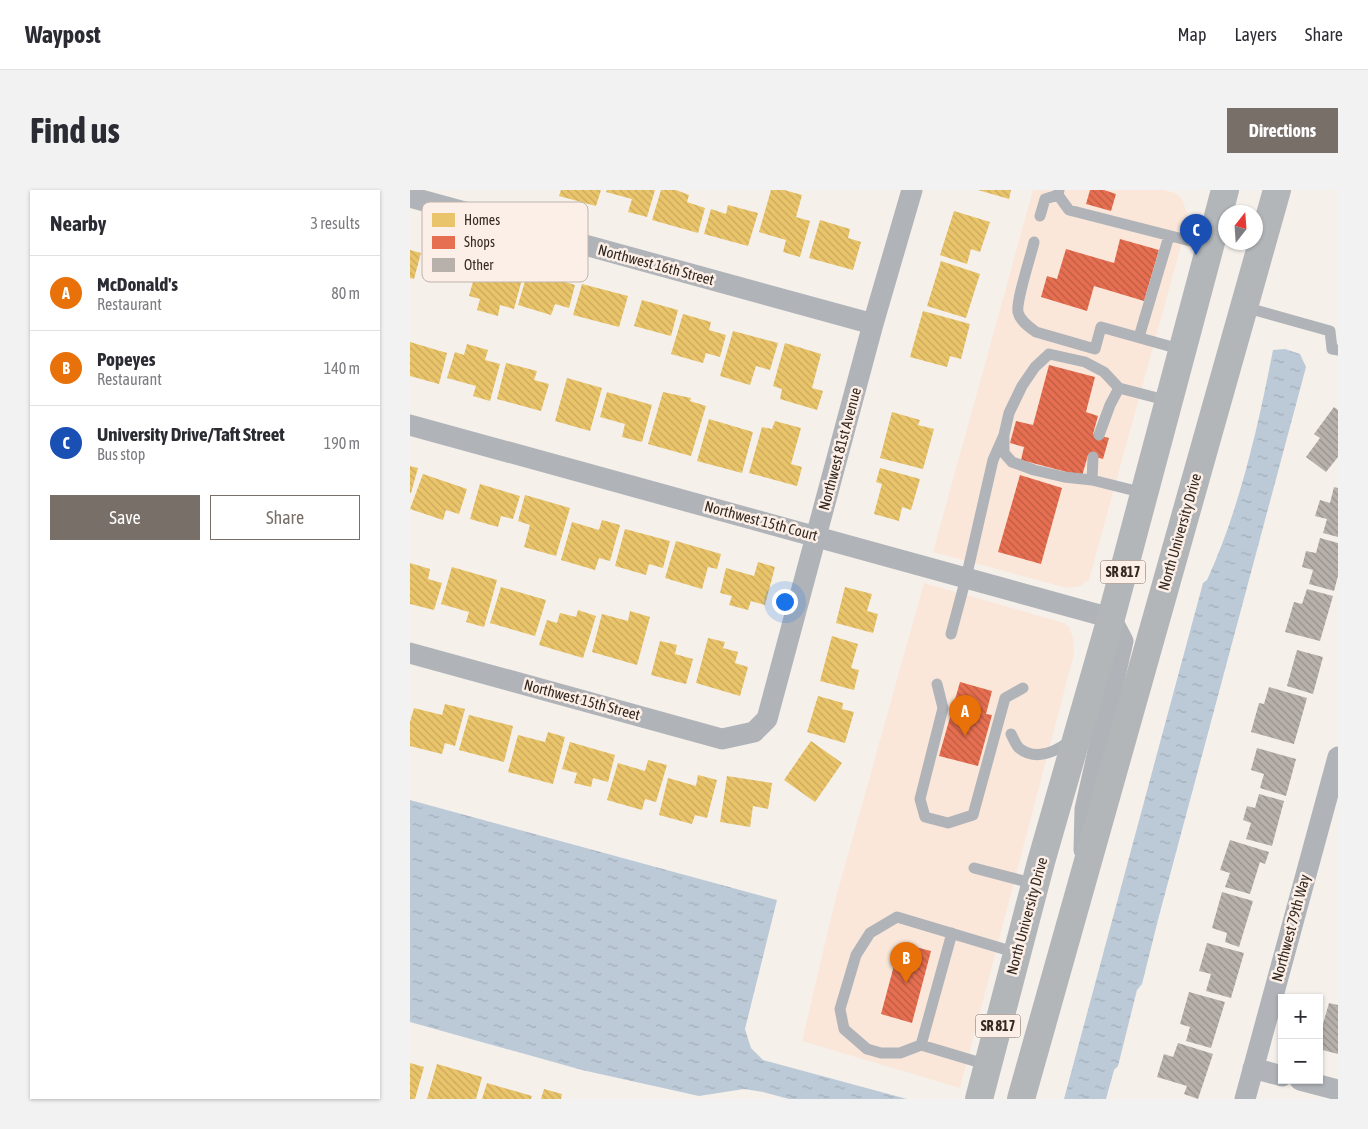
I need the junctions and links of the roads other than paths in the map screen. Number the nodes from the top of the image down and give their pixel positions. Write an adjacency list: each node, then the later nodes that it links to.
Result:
1 (912, 190): 13 (street, Northwest 81st Avenue)
2 (1225, 190): 11 (main road, North University Drive / SR 817)
3 (1277, 190): 12 (main road, North University Drive / SR 817)
4 (1059, 193): 7 (lane); 8 (lane)
5 (410, 197): 6 (street, Northwest 16th Street)
6 (428, 202)
7 (1040, 216)
8 (1169, 236): 11 (lane); 14 (lane)
9 (1034, 242): 14 (lane)
10 (588, 246): 13 (street, Northwest 16th Street)
11 (1210, 246): 15 (main road, North University Drive / SR 817)
12 (1244, 307): 16 (lane); 37 (main road, North University Drive / SR 817)
13 (873, 324): 25 (street, Northwest 81st Avenue)
14 (1139, 338): 15 (lane)
15 (1183, 350): 18 (main road, North University Drive / SR 817)
16 (1338, 350)
17 (1119, 388): 18 (lane); 20 (lane); 21 (lane)
18 (1169, 401): 24 (main road, North University Drive / SR 817)
19 (410, 425): 25 (street, Northwest 15th Court)
20 (1004, 435): 23 (lane); 26 (lane)
21 (1099, 435)
22 (1093, 457): 23 (lane)
23 (1092, 480): 24 (lane)
24 (1144, 493): 27 (main road, North University Drive / SR 817)
25 (817, 537): 26 (street, Northwest 15th Court); 32 (street, Northwest 81st Avenue)
26 (966, 578): 27 (street, Northwest 15th Court); 28 (lane)
27 (1111, 618): 34 (main road, North University Drive / SR 817); 37 (street, North University Drive)
28 (951, 634)
29 (410, 653): 32 (street, Northwest 15th Street)
30 (937, 684): 31 (lane)
31 (1023, 688)
32 (754, 732)
33 (1011, 734): 34 (lane)
34 (1077, 736): 38 (main road, North University Drive / SR 817)
35 (1338, 757): 43 (street, Northwest 79th Way)
36 (974, 868): 38 (lane)
37 (1084, 873): 48 (main road, North University Drive / SR 817)
38 (1035, 884): 40 (main road, North University Drive / SR 817)
39 (952, 933): 40 (lane); 41 (lane); 41 (lane)
40 (1018, 953): 42 (main road, North University Drive / SR 817)
41 (921, 1045): 42 (lane)
42 (988, 1065): 47 (main road, North University Drive / SR 817)
43 (1253, 1068): 44 (street); 49 (street, Northwest 79th Way)
44 (1278, 1075)
45 (1315, 1084): 46 (street)
46 (1338, 1090)
47 (979, 1099)
48 (1021, 1099)
49 (1245, 1099)

